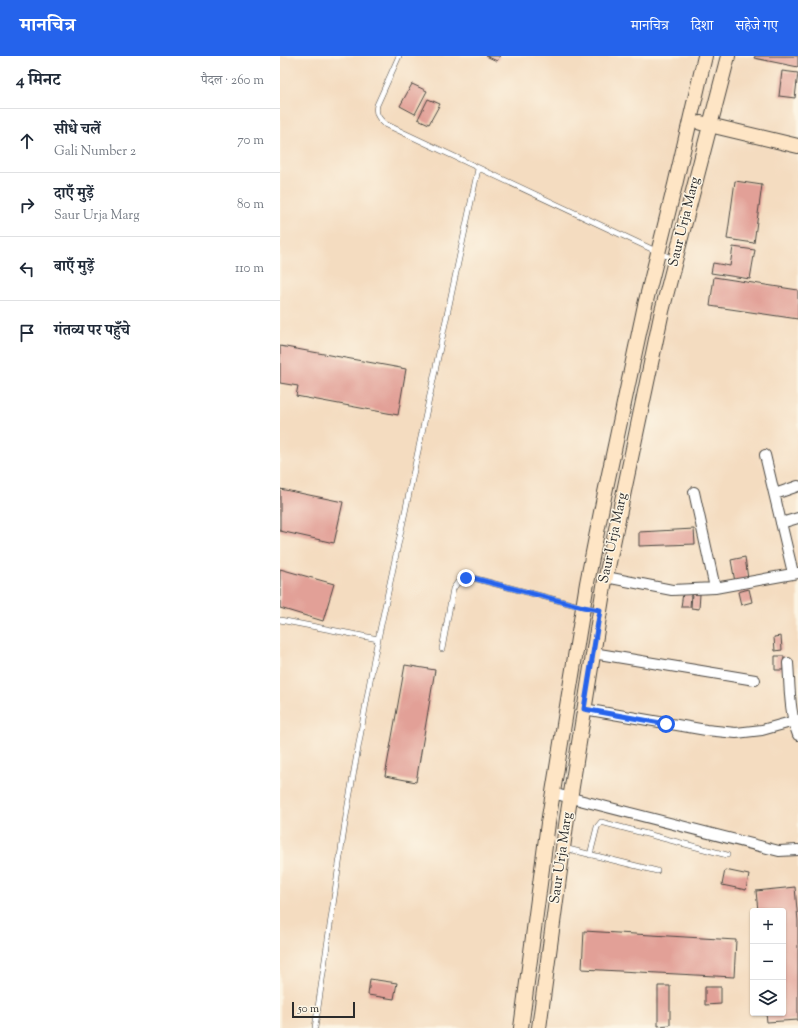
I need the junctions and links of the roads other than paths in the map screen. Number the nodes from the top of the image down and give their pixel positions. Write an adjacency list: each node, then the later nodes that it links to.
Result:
1 (399, 56): 7 (lane)
2 (705, 56): 4 (street, Saur Urja Marg)
3 (728, 56): 5 (street, Saur Urja Marg)
4 (690, 121): 5 (street); 8 (street, Saur Urja Marg)
5 (710, 125): 6 (street); 9 (street, Saur Urja Marg)
6 (798, 146)
7 (478, 169): 8 (lane); 24 (lane)
8 (659, 253): 9 (lane); 11 (street, Saur Urja Marg)
9 (675, 260): 12 (street, Saur Urja Marg)
10 (765, 455): 15 (street)
11 (610, 468): 12 (street); 21 (street, Saur Urja Marg)
12 (628, 471): 19 (street, Saur Urja Marg)
13 (798, 486): 15 (street)
14 (694, 492): 20 (street)
15 (774, 494): 17 (street)
16 (798, 518): 17 (street)
17 (781, 523): 18 (street)
18 (796, 573): 20 (street)
19 (606, 577): 20 (street); 22 (street, Saur Urja Marg)
20 (715, 588)
21 (583, 607): 22 (lane); 25 (lane); 32 (street, Saur Urja Marg)
22 (600, 610): 26 (street, Saur Urja Marg)
23 (280, 620): 24 (lane)
24 (378, 639): 39 (lane)
25 (442, 649)
26 (593, 653): 28 (street); 29 (street, Saur Urja Marg)
27 (788, 663): 30 (street)
28 (755, 680)
29 (584, 709): 30 (street); 33 (street, Saur Urja Marg)
30 (796, 721): 31 (street)
31 (798, 735)
32 (552, 793): 33 (street); 40 (street, Saur Urja Marg)
33 (570, 798): 34 (street, Saur Urja Marg); 35 (street)
34 (563, 848): 36 (lane); 41 (street, Saur Urja Marg)
35 (798, 850)
36 (590, 855): 37 (lane); 38 (lane)
37 (727, 855)
38 (657, 871)
39 (315, 1028)
40 (521, 1028)
41 (538, 1028)

